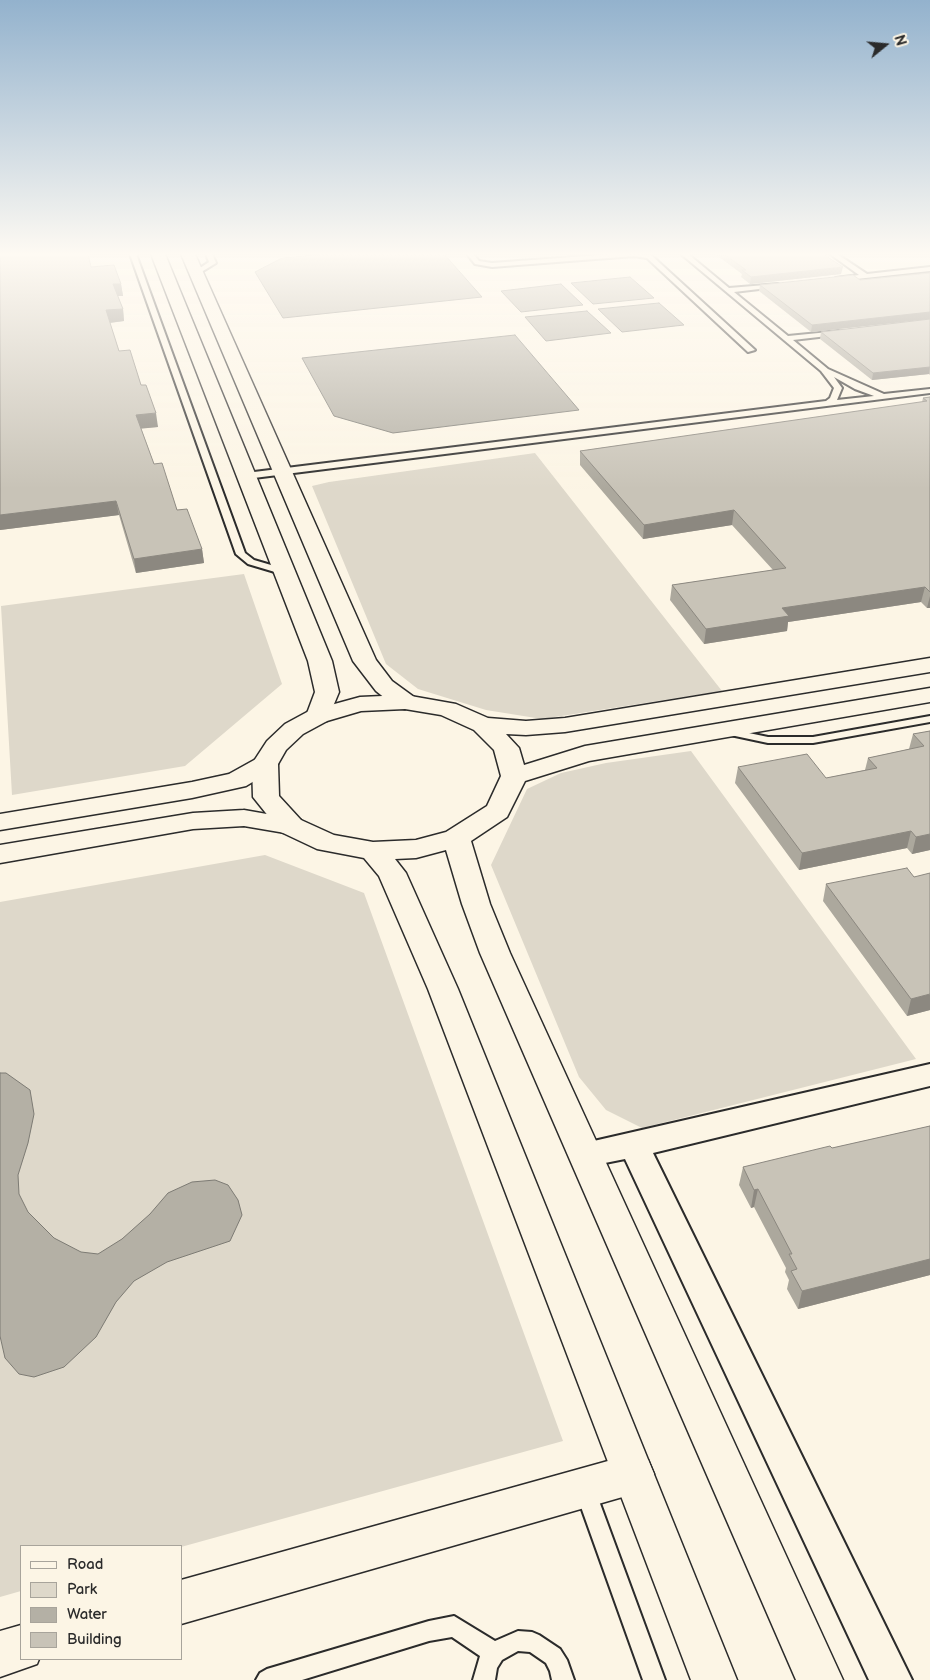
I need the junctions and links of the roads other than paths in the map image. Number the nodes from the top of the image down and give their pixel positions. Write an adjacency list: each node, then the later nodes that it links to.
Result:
1 (161, 332): 15 (lane)
2 (189, 332): 14 (street)
3 (222, 332): 13 (street)
4 (732, 332): 8 (lane)
5 (781, 332): 7 (lane)
6 (841, 332): 7 (lane)
7 (788, 338): 9 (lane)
8 (751, 350)
9 (824, 369): 11 (lane); 12 (lane)
10 (930, 391): 11 (lane)
11 (884, 397): 12 (lane)
12 (828, 404): 13 (lane)
13 (283, 471): 14 (lane); 18 (street)
14 (246, 476): 15 (street)
15 (285, 572): 19 (street)
16 (930, 664): 21 (street)
17 (930, 695): 22 (street)
18 (405, 702): 19 (street); 21 (street)
19 (318, 716): 23 (street)
20 (930, 719): 22 (lane)
21 (482, 725): 24 (street)
22 (722, 731): 24 (street)
23 (265, 764): 25 (street); 26 (street)
24 (514, 776): 27 (street)
25 (0, 822)
26 (291, 826): 28 (street); 29 (street)
27 (456, 838): 28 (street); 32 (street)
28 (373, 851): 33 (street)
29 (0, 854)
30 (930, 1075): 31 (street)
31 (634, 1145): 32 (street); 45 (street)
32 (585, 1154): 44 (street)
33 (632, 1474): 34 (street); 43 (street)
34 (584, 1488): 35 (street); 42 (lane)
35 (182, 1602)
36 (20, 1648): 38 (street)
37 (495, 1653): 39 (lane); 40 (lane); 41 (lane)
38 (0, 1654)
39 (268, 1680)
40 (484, 1680)
41 (563, 1680)
42 (654, 1680)
43 (714, 1680)
44 (820, 1680)
45 (891, 1680)

